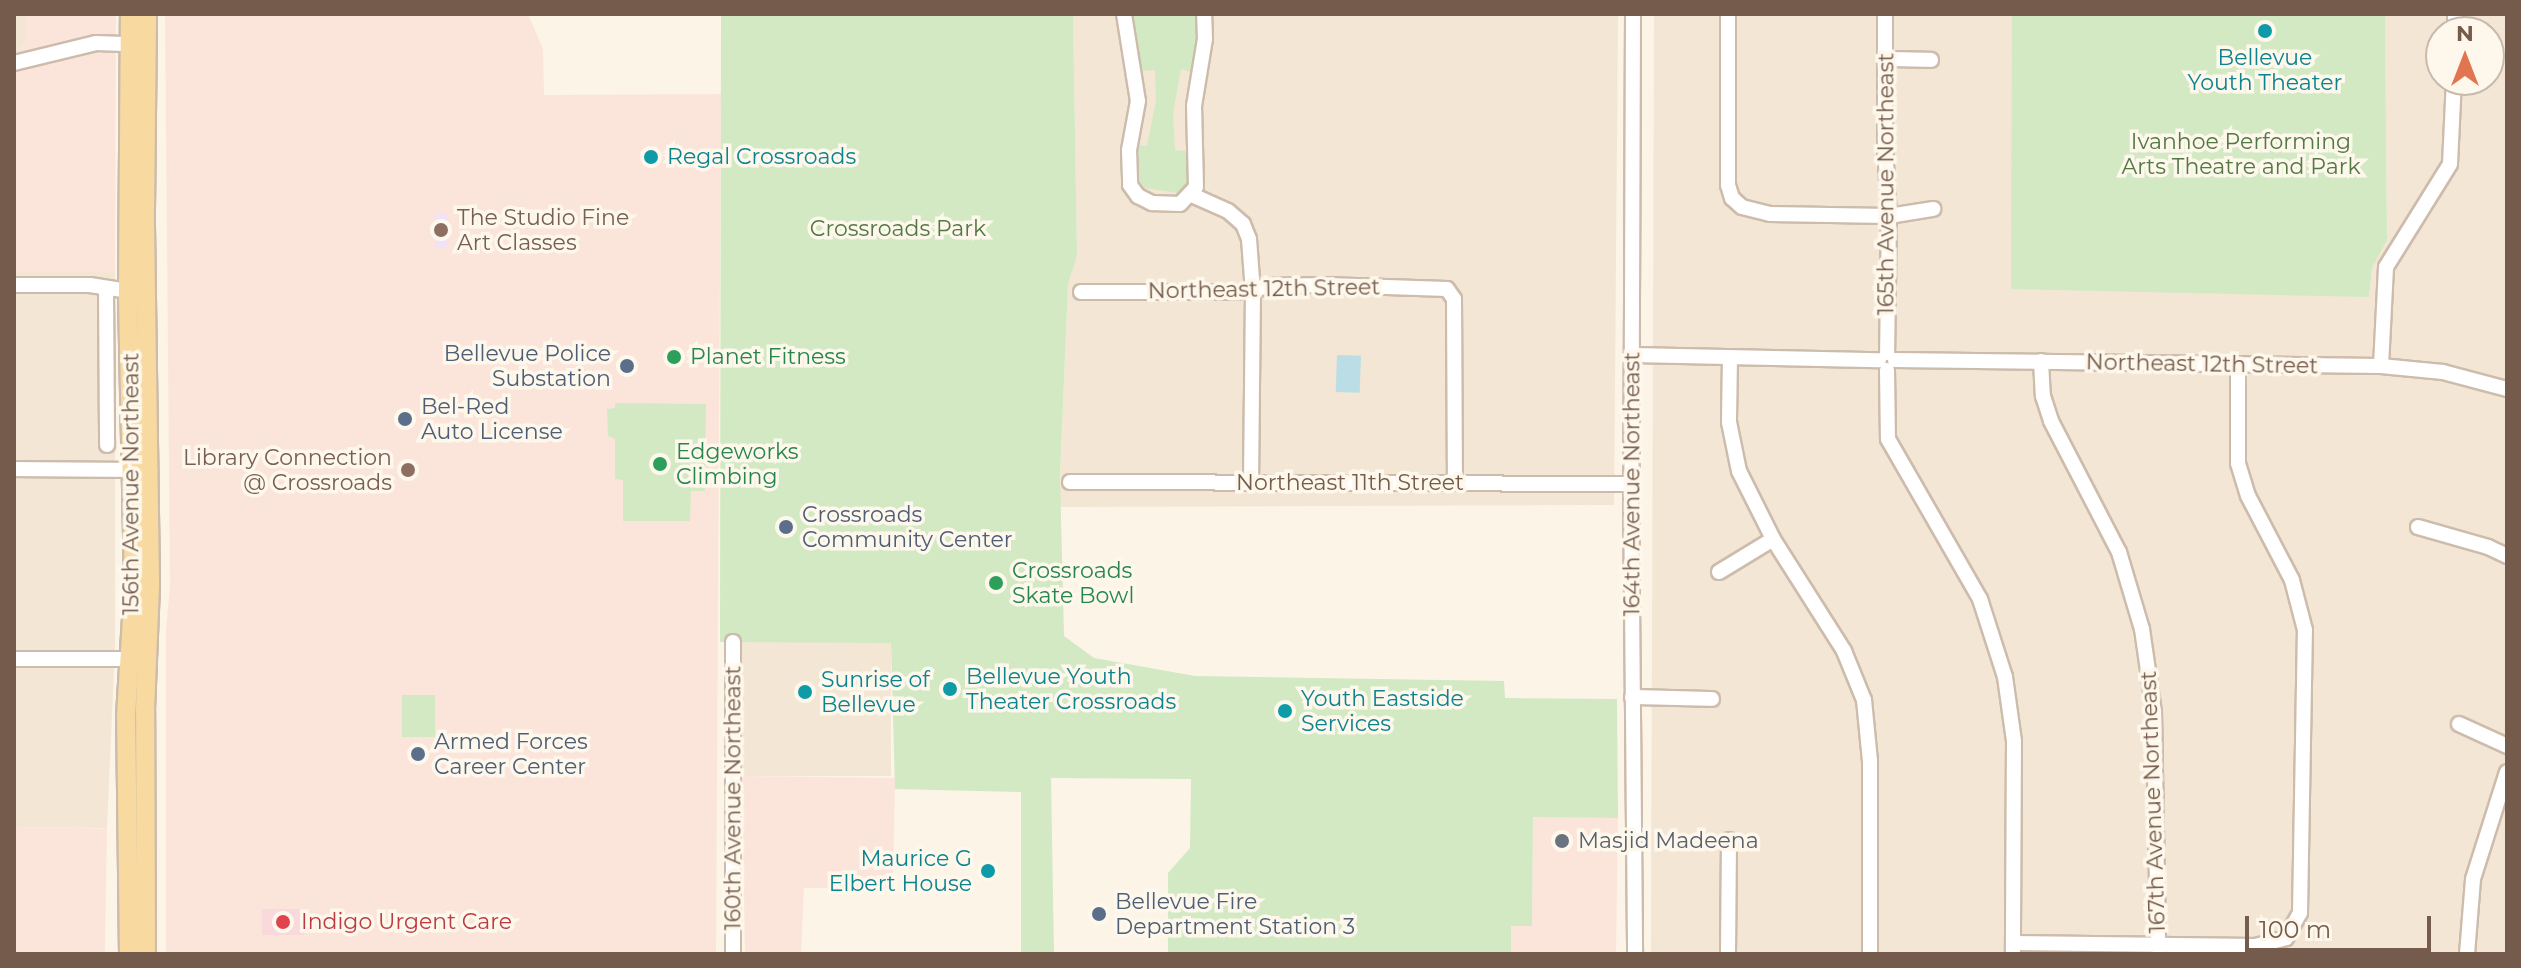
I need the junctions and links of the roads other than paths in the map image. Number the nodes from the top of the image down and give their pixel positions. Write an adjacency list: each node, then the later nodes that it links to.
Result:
1 (130, 14): 8 (main road, 156th Avenue Northeast)
2 (147, 14): 51 (main road, 156th Avenue Northeast)
3 (1124, 14): 13 (street)
4 (1204, 14): 13 (street)
5 (1633, 14): 21 (street, 164th Avenue Northeast)
6 (1728, 14): 15 (street)
7 (1885, 14): 9 (street, 165th Avenue Northeast)
8 (131, 44): 11 (street); 18 (main road, 156th Avenue Northeast)
9 (1885, 59): 10 (street); 15 (street, 165th Avenue Northeast)
10 (1931, 60)
11 (14, 63)
12 (2453, 96): 26 (street)
13 (1192, 195): 20 (street)
14 (1933, 209): 15 (street)
15 (1889, 216): 23 (street, 165th Avenue Northeast)
16 (14, 285): 17 (street)
17 (106, 290): 18 (street); 28 (street)
18 (128, 291): 30 (main road, 156th Avenue Northeast)
19 (1081, 292): 20 (street, Northeast 12th Street)
20 (1253, 292): 32 (street); 33 (street, Northeast 12th Street)
21 (1633, 355): 22 (street, Northeast 12th Street); 34 (street, 164th Avenue Northeast)
22 (1730, 357): 23 (street, Northeast 12th Street); 36 (street)
23 (1887, 361): 24 (street, Northeast 12th Street); 49 (street, 165th Avenue Northeast)
24 (2041, 361): 25 (street, Northeast 12th Street); 48 (street, 167th Avenue Northeast)
25 (2238, 364): 26 (street, Northeast 12th Street); 48 (street)
26 (2381, 366): 27 (street, Northeast 12th Street)
27 (2506, 386)
28 (107, 445)
29 (14, 469): 30 (street)
30 (132, 470): 41 (main road, 156th Avenue Northeast)
31 (1070, 482): 32 (street, Northeast 11th Street)
32 (1251, 483): 33 (street, Northeast 11th Street)
33 (1455, 483): 34 (street, Northeast 11th Street)
34 (1631, 484): 42 (street, 164th Avenue Northeast)
35 (2418, 527): 37 (street)
36 (1773, 539): 38 (street); 55 (street)
37 (2507, 556)
38 (1719, 572)
39 (733, 642): 52 (street, 160th Avenue Northeast)
40 (14, 659): 41 (street)
41 (129, 659): 50 (main road, 156th Avenue Northeast)
42 (1632, 697): 43 (street); 53 (street, 164th Avenue Northeast)
43 (1712, 699)
44 (2459, 724): 45 (street)
45 (2507, 746)
46 (2507, 772): 56 (street)
47 (1729, 840): 54 (street)
48 (2158, 947): 49 (street)
49 (2013, 948)
50 (129, 954)
51 (146, 954)
52 (733, 954)
53 (1635, 954)
54 (1728, 954)
55 (1870, 954)
56 (2467, 954)

